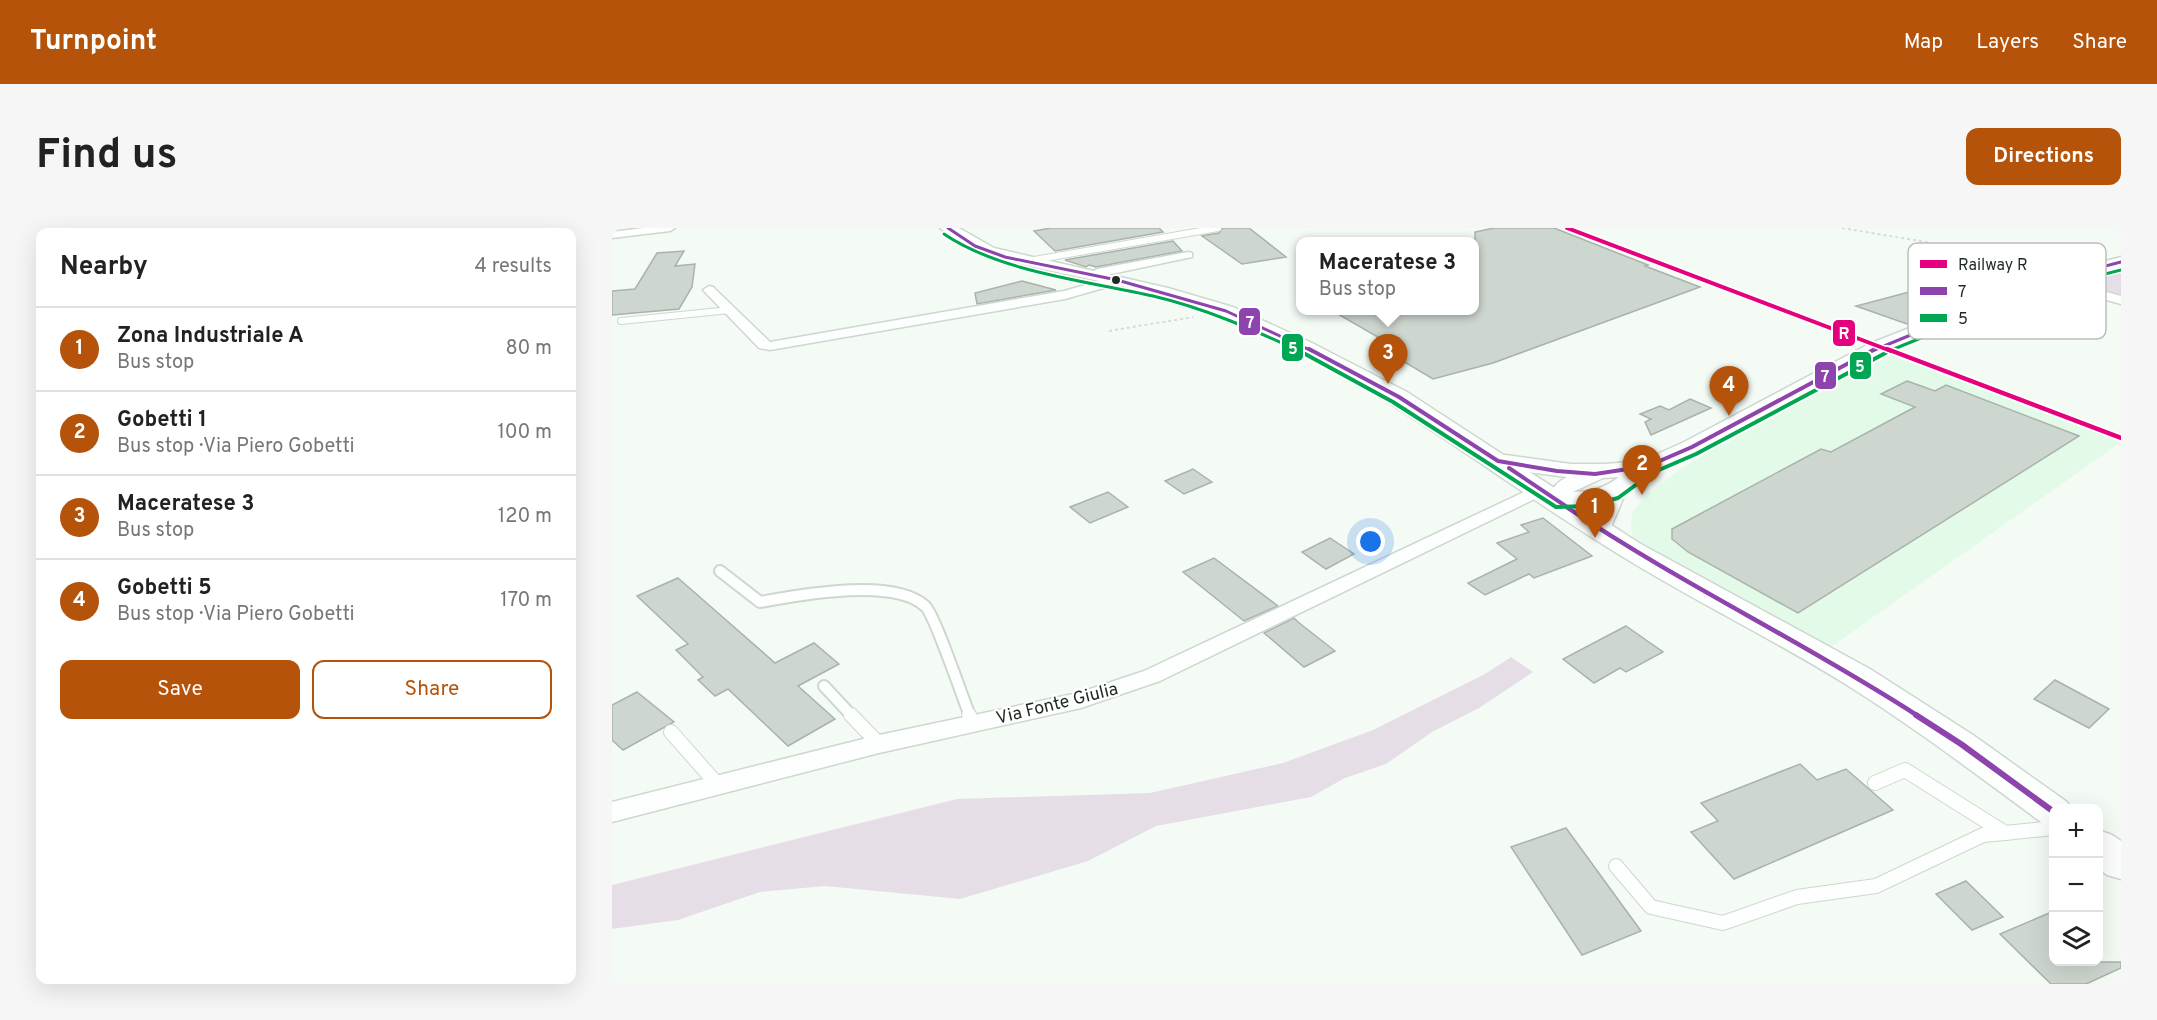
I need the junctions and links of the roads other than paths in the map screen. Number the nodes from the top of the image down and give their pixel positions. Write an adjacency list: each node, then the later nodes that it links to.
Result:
1 (670, 228): 4 (street)
2 (948, 228): 6 (main road)
3 (1218, 228): 6 (lane)
4 (612, 235)
5 (1188, 255): 9 (street)
6 (1025, 261): 9 (main road)
7 (2121, 262): 8 (street)
8 (2106, 264)
9 (1091, 274): 10 (main road)
10 (1117, 280): 14 (street); 17 (main road)
11 (709, 290): 14 (street)
12 (2106, 295): 13 (street)
13 (2121, 300)
14 (730, 310): 15 (lane)
15 (621, 321)
16 (1908, 335): 18 (street)
17 (1498, 461): 19 (street); 21 (main road)
18 (1648, 466): 19 (street); 20 (street)
19 (1595, 474): 21 (street)
20 (1615, 491): 21 (street); 22 (street)
21 (1549, 495): 22 (main road); 25 (street, Via Fonte Giulia)
22 (1599, 529): 30 (main road)
23 (720, 571): 25 (lane)
24 (824, 686): 27 (lane)
25 (973, 724): 27 (street, Via Fonte Giulia)
26 (671, 732): 29 (lane)
27 (879, 744): 29 (street, Via Fonte Giulia)
28 (1875, 783): 33 (lane)
29 (717, 784): 31 (street, Via Fonte Giulia)
30 (2049, 808)
31 (612, 812)
32 (2049, 829): 33 (lane)
33 (2005, 833): 36 (lane)
34 (2103, 850): 35 (main road)
35 (2121, 863)
36 (1616, 866)

